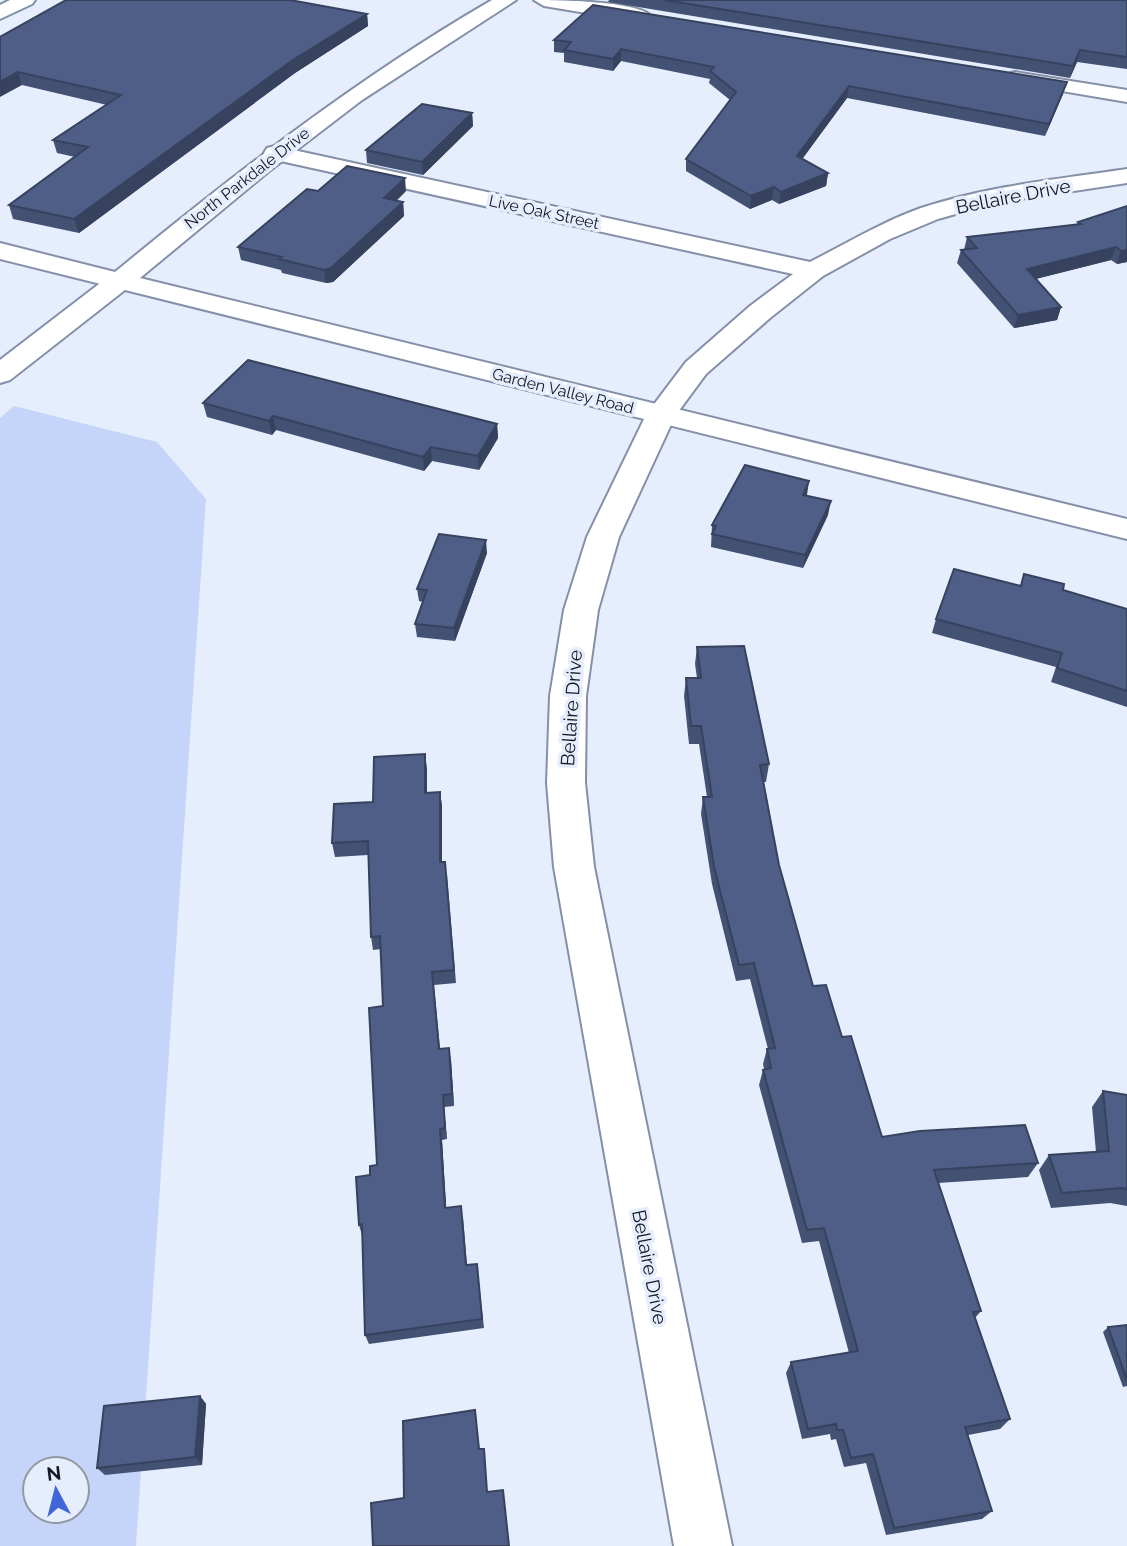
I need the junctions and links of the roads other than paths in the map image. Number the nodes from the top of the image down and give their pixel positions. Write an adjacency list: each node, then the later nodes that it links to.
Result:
1 (25, 0): 4 (street)
2 (506, 0): 8 (street, North Parkdale Drive)
3 (544, 0): 5 (street)
4 (0, 13)
5 (666, 20)
6 (991, 74): 7 (street)
7 (1127, 96)
8 (275, 153): 11 (street, Live Oak Street); 12 (street, North Parkdale Drive)
9 (1127, 176): 11 (street, Bellaire Drive)
10 (0, 251): 12 (street, Garden Valley Road)
11 (814, 271): 14 (street, Bellaire Drive)
12 (121, 280): 13 (street, North Parkdale Drive); 14 (street, Garden Valley Road)
13 (0, 374)
14 (661, 415): 15 (street, Garden Valley Road); 16 (street, Bellaire Drive)
15 (1127, 529)
16 (703, 1546)

